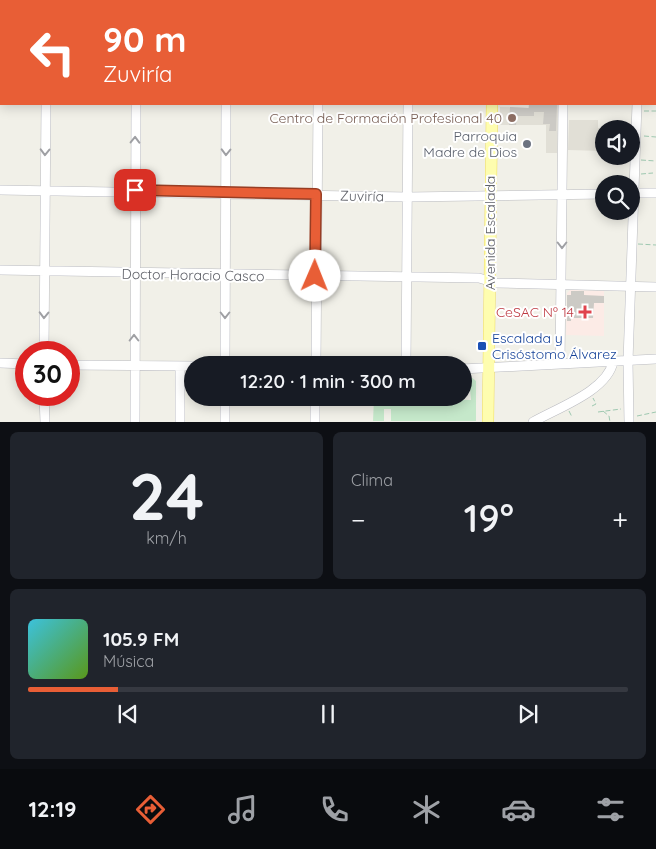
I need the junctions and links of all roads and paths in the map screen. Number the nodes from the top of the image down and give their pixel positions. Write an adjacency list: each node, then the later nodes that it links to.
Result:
1 (46, 105): 20 (street, one-way to 20)
2 (136, 105): 19 (street, one-way to 2)
3 (226, 105): 23 (street, one-way to 23)
4 (318, 105): 24 (street)
5 (408, 105): 27 (street)
6 (492, 105): 28 (main road, Avenida Escalada)
7 (563, 105): 26 (street)
8 (637, 107): 9 (path); 10 (street)
9 (656, 111)
10 (637, 120)
11 (640, 136): 12 (path)
12 (656, 136)
13 (640, 160): 14 (path)
14 (656, 161)
15 (635, 165): 17 (street)
16 (653, 173): 17 (path)
17 (635, 175)
18 (0, 190): 20 (street, Zuviría)
19 (135, 190): 20 (street, Zuviría); 23 (street, Zuviría); 34 (street)
20 (44, 192): 33 (street)
21 (640, 193): 22 (street)
22 (656, 193)
23 (226, 194): 24 (street, Zuviría); 35 (street)
24 (316, 194): 27 (street, Zuviría); 36 (street)
25 (595, 194): 26 (street, Zuviría)
26 (562, 196): 28 (street, Zuviría); 39 (street, one-way to 39)
27 (408, 197): 28 (street, Zuviría); 37 (street)
28 (490, 197): 38 (main road, Avenida Escalada)
29 (633, 220): 30 (street)
30 (633, 244): 31 (path); 40 (street)
31 (656, 245)
32 (0, 270): 33 (street, Doctor Horacio Casco)
33 (45, 272): 34 (street, Doctor Horacio Casco); 42 (street, one-way to 42)
34 (134, 274): 35 (street, Doctor Horacio Casco); 53 (street, one-way to 34)
35 (225, 276): 36 (street, Doctor Horacio Casco); 43 (street, one-way to 43)
36 (315, 276): 37 (street, Doctor Horacio Casco); 44 (street)
37 (407, 277): 38 (street, Doctor Horacio Casco); 45 (street)
38 (490, 282): 39 (street, Doctor Horacio Casco); 57 (main road, Avenida Escalada)
39 (561, 285): 40 (street, Doctor Horacio Casco); 51 (street)
40 (631, 286): 41 (street, Doctor Horacio Casco); 47 (street)
41 (656, 287)
42 (44, 341)
43 (225, 356)
44 (316, 356)
45 (406, 356)
46 (656, 359): 47 (street)
47 (628, 361): 48 (street); 63 (street)
48 (613, 362): 51 (street); 74 (street)
49 (0, 363): 50 (street)
50 (15, 364)
51 (560, 364): 57 (street)
52 (80, 365): 53 (street)
53 (134, 365): 54 (street); 69 (street)
54 (180, 366): 55 (street); 70 (street)
55 (184, 366)
56 (472, 369): 57 (street)
57 (489, 369): 73 (main road, Avenida Escalada)
58 (596, 404): 62 (path)
59 (44, 406): 68 (street)
60 (225, 406): 71 (street)
61 (315, 406): 72 (street)
62 (592, 406)
63 (629, 408): 64 (path); 67 (street)
64 (602, 411): 65 (path); 75 (path)
65 (598, 412)
66 (656, 412): 67 (path)
67 (629, 420)
68 (45, 422)
69 (135, 422)
70 (180, 422)
71 (225, 422)
72 (315, 422)
73 (488, 422)
74 (532, 422)
75 (610, 422)

